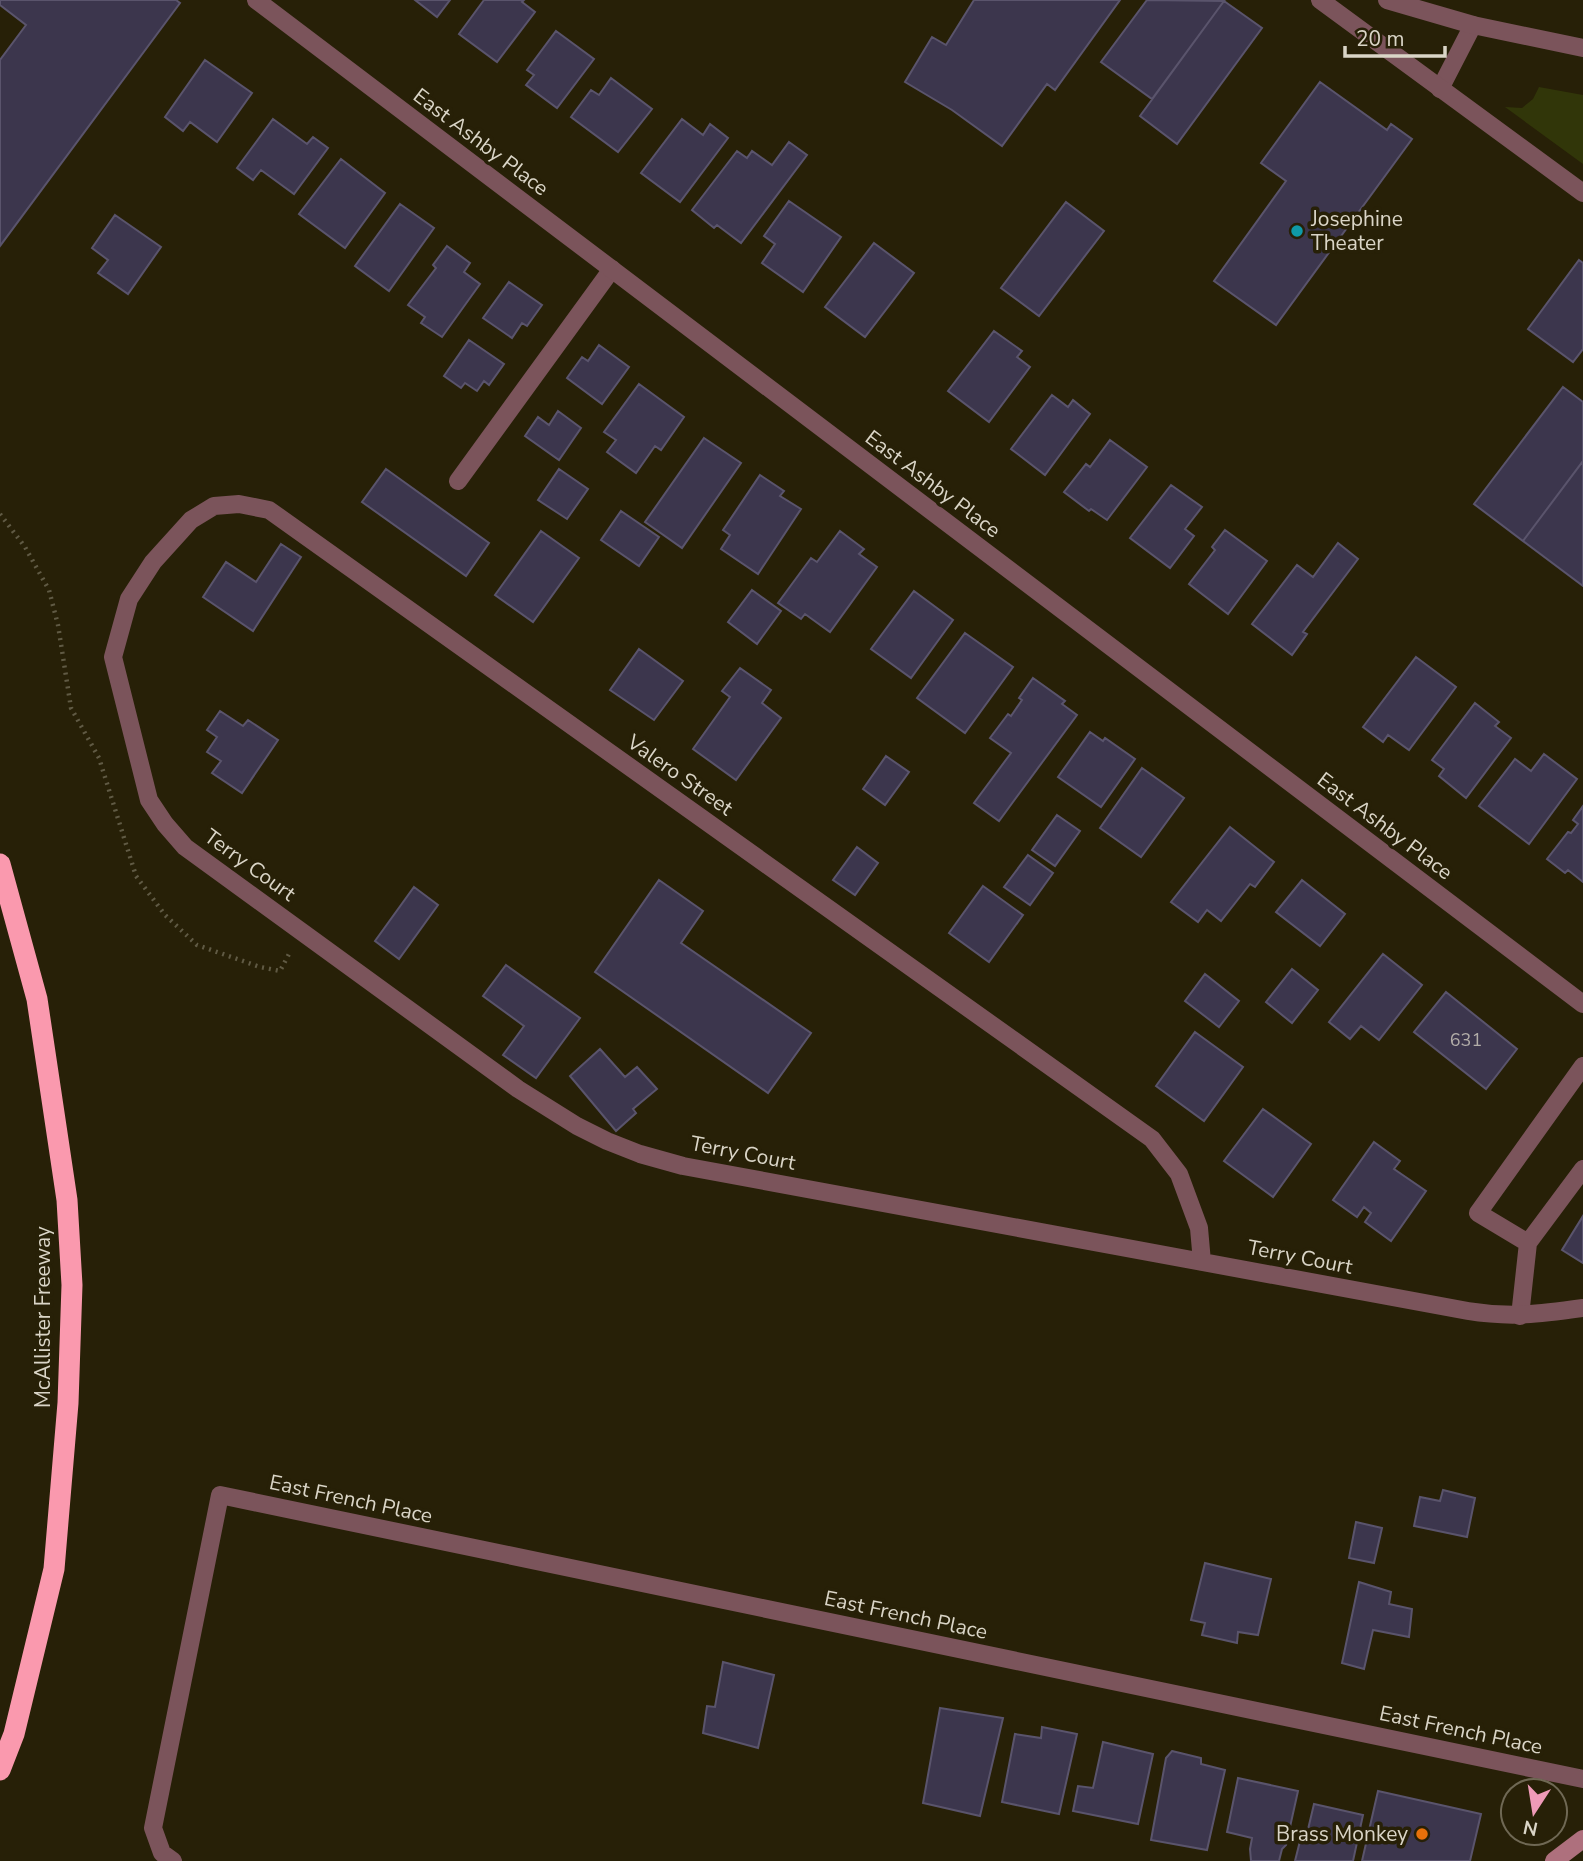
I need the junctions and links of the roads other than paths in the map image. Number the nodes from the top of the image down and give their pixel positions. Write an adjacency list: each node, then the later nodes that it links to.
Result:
1 (256, 0): 8 (street, East Ashby Place)
2 (1320, 0): 6 (street)
3 (1387, 0): 4 (street)
4 (1474, 25): 5 (street); 6 (street)
5 (1583, 48)
6 (1440, 89): 7 (street)
7 (1583, 193)
8 (611, 269): 9 (street); 12 (street, East Ashby Place)
9 (458, 481)
10 (113, 657): 16 (street, Terry Court); 16 (street, Valero Street)
11 (0, 864): 19 (highway, McAllister Freeway)
12 (1583, 1004)
13 (1583, 1066): 15 (street)
14 (1583, 1169): 15 (street)
15 (1528, 1243): 18 (street)
16 (1202, 1262): 18 (street, Terry Court)
17 (1583, 1308): 18 (street, Terry Court)
18 (1520, 1317)
19 (0, 1770)
20 (1583, 1779): 22 (street, East French Place)
21 (1583, 1839): 23 (main road)
22 (168, 1857)
23 (1554, 1861)

